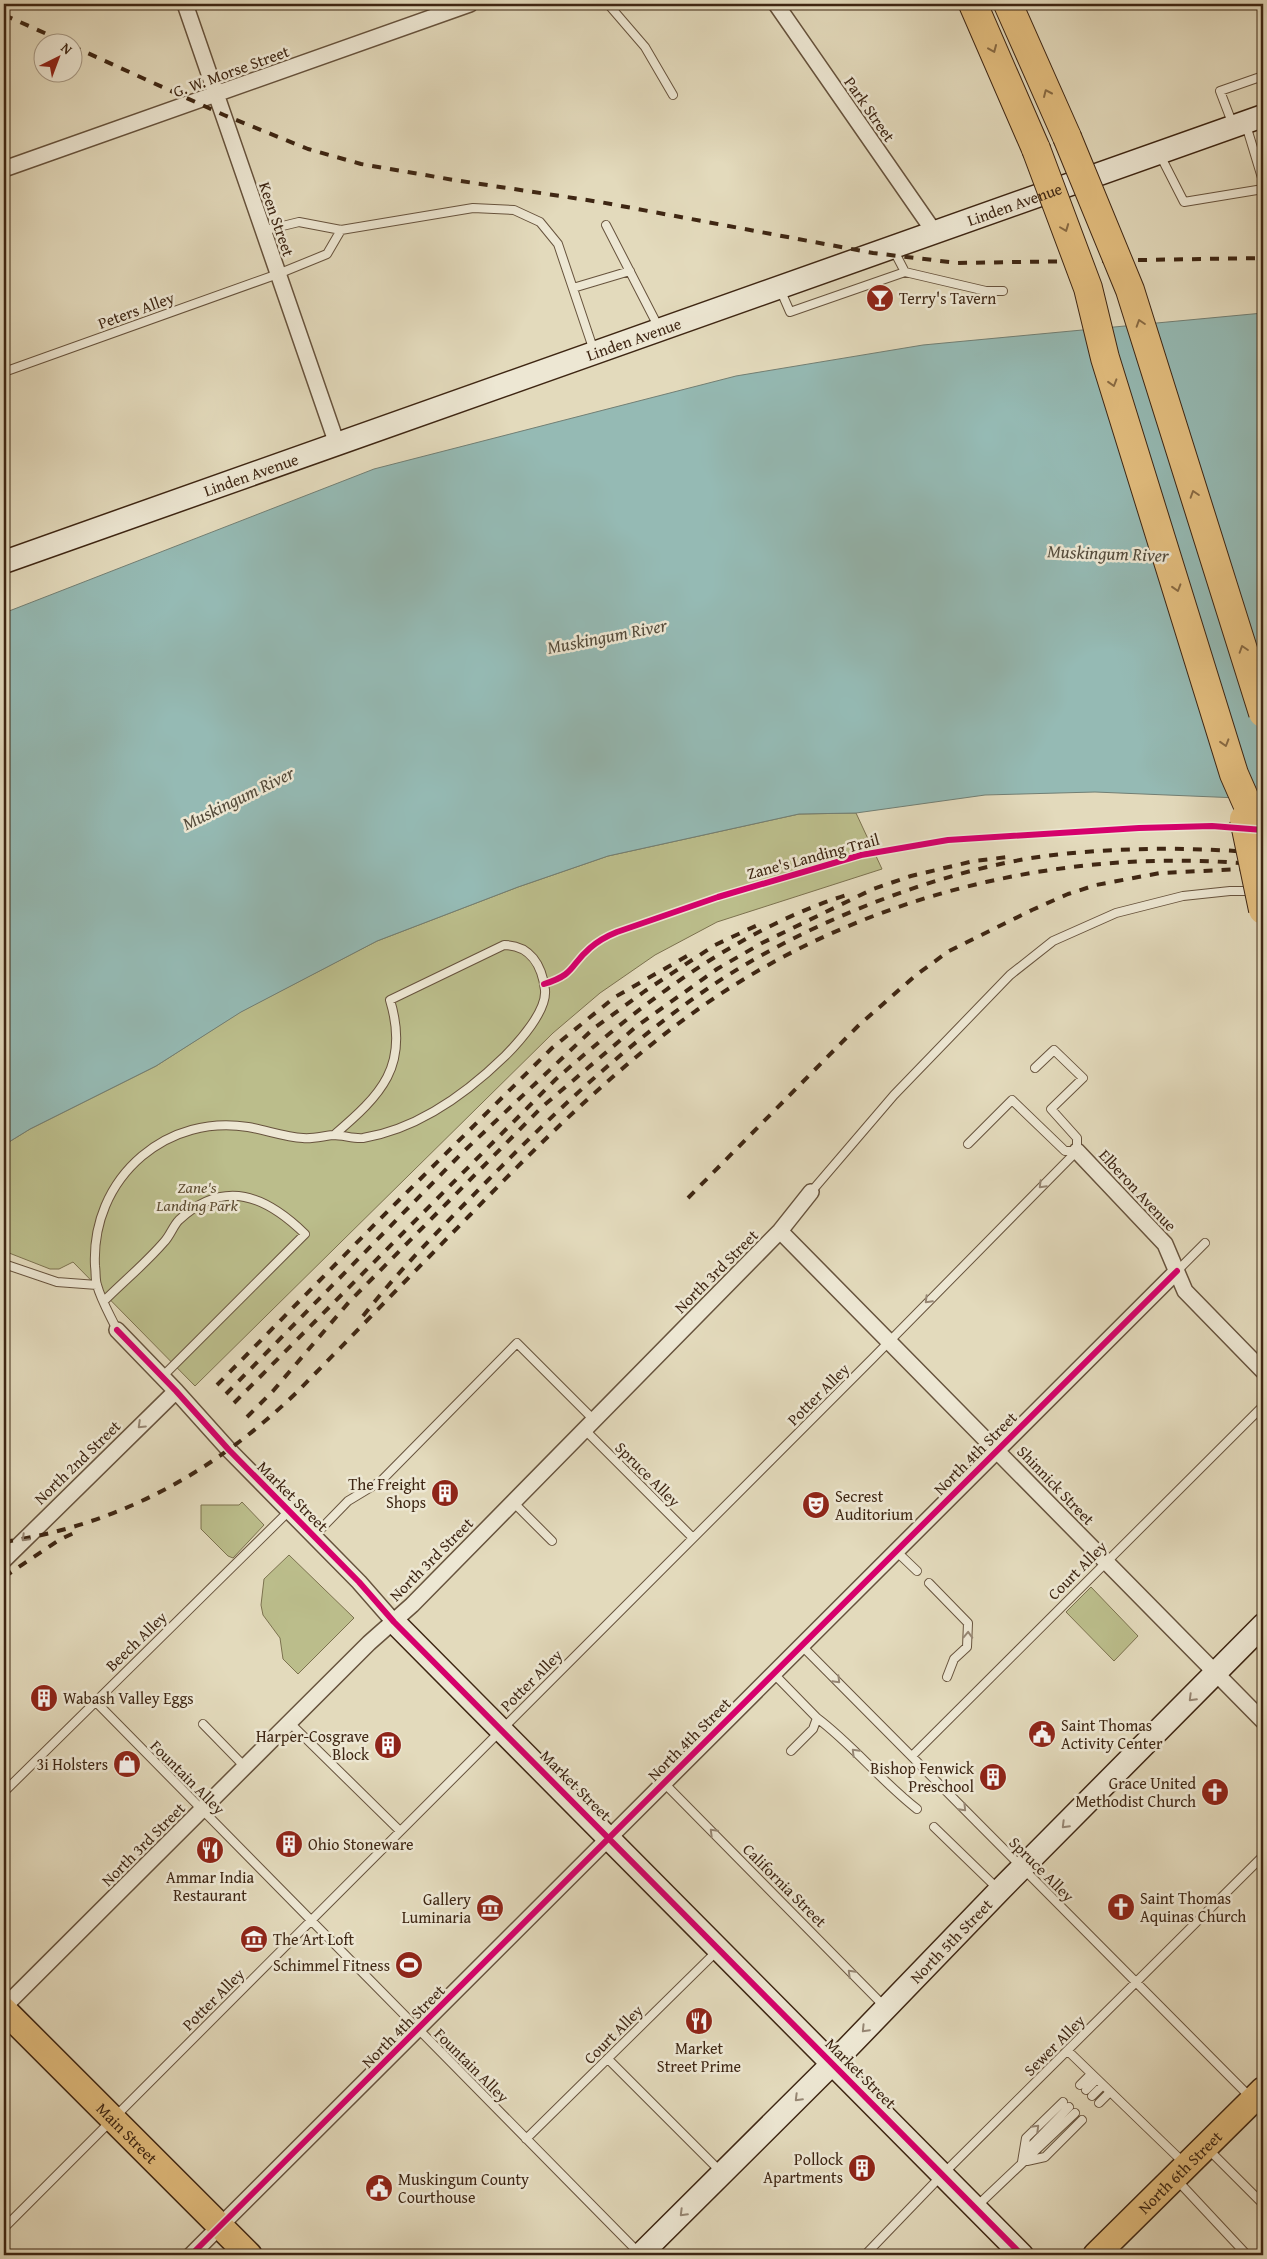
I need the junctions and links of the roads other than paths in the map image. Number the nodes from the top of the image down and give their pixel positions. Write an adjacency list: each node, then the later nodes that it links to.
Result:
1 (185, 4): 8 (street, Keen Street)
2 (470, 4): 8 (street, G. W. Morse Street)
3 (608, 4): 9 (lane)
4 (776, 4): 18 (street, Park Street)
5 (973, 4): 32 (highway, one-way to 32, bridge)
6 (1008, 4): 31 (highway, one-way to 6, bridge)
7 (1263, 76): 10 (lane)
8 (218, 94): 12 (street, G. W. Morse Street); 17 (street, Keen Street)
9 (673, 95)
10 (1247, 122): 11 (main road, Linden Avenue); 13 (lane)
11 (1160, 153): 14 (lane); 18 (main road, Linden Avenue)
12 (4, 169)
13 (1263, 181)
14 (1263, 188)
15 (606, 225): 20 (lane)
16 (341, 230): 17 (lane); 22 (lane, Peters Alley); 24 (lane)
17 (262, 231): 22 (street, Keen Street)
18 (935, 233): 19 (main road, Linden Avenue)
19 (892, 247): 21 (lane); 23 (main road, Linden Avenue)
20 (630, 271): 24 (lane); 26 (lane)
21 (905, 272): 23 (lane); 25 (lane)
22 (278, 274): 28 (lane, Peters Alley); 29 (street, Keen Street)
23 (779, 287): 26 (main road, Linden Avenue)
24 (573, 288): 27 (lane)
25 (1003, 291)
26 (659, 330): 27 (main road, Linden Avenue)
27 (595, 353): 29 (main road, Linden Avenue)
28 (4, 372)
29 (337, 444): 30 (main road, Linden Avenue)
30 (4, 562)
31 (1263, 713)
32 (1234, 774): 33 (highway, bridge); 35 (highway, bridge)
33 (1263, 840)
34 (1263, 892): 40 (lane)
35 (1263, 910)
36 (1035, 1068): 39 (lane)
37 (334, 1135): 37 (lane); 45 (lane)
38 (968, 1144): 39 (lane)
39 (1077, 1151): 44 (street, Elberon Avenue); 48 (lane, Potter Alley, one-way to 48)
40 (811, 1192): 41 (street, North 3rd Street)
41 (780, 1231): 48 (street, Shinnick Street); 53 (street, North 3rd Street)
42 (1205, 1243): 44 (lane)
43 (4, 1264): 45 (lane)
44 (1177, 1271): 49 (street, Elberon Avenue); 54 (street, North 4th Street)
45 (96, 1284): 46 (lane)
46 (104, 1301): 47 (lane); 50 (lane)
47 (117, 1330): 50 (street, Market Street)
48 (889, 1341): 54 (street, Shinnick Street); 58 (lane, Potter Alley)
49 (1263, 1371)
50 (162, 1377): 51 (street, Market Street)
51 (176, 1391): 56 (street, Market Street); 61 (street, North 2nd Street, one-way to 61)
52 (1263, 1406): 62 (lane, Court Alley)
53 (588, 1424): 55 (street, North 3rd Street); 57 (lane, Spruce Alley); 58 (lane, Spruce Alley)
54 (997, 1450): 60 (street, North 4th Street); 62 (street, Shinnick Street)
55 (512, 1501): 59 (lane); 65 (street, North 3rd Street)
56 (289, 1511): 57 (street, Market Street); 71 (lane, Beech Alley)
57 (314, 1536): 65 (street, Market Street)
58 (693, 1538): 76 (lane, Potter Alley)
59 (552, 1541)
60 (896, 1551): 63 (lane); 67 (street, North 4th Street)
61 (4, 1560)
62 (1106, 1561): 69 (street, Shinnick Street); 78 (lane, Court Alley)
63 (918, 1571)
64 (929, 1583): 70 (lane, one-way to 64)
65 (394, 1622): 74 (street, North 3rd Street); 76 (main road, Market Street)
66 (1263, 1625): 69 (main road, North 5th Street)
67 (802, 1646): 68 (street, North 4th Street); 78 (lane, Spruce Alley, one-way to 78)
68 (774, 1674): 72 (lane); 80 (street, North 4th Street)
69 (1216, 1674): 73 (street, Shinnick Street); 88 (main road, North 5th Street, one-way to 88)
70 (947, 1677)
71 (95, 1701): 81 (lane, Beech Alley); 83 (lane, Fountain Alley)
72 (817, 1718): 77 (lane); 82 (lane, one-way to 72)
73 (1263, 1721)
74 (290, 1722): 79 (street, North 3rd Street); 85 (lane)
75 (203, 1724): 79 (lane)
76 (501, 1730): 85 (lane, Potter Alley); 86 (main road, Market Street)
77 (791, 1751)
78 (912, 1756): 88 (lane, Spruce Alley, one-way to 88)
79 (245, 1767): 83 (street, North 3rd Street)
80 (664, 1783): 86 (street, North 4th Street); 93 (lane, California Street, one-way to 80)
81 (4, 1792)
82 (917, 1809)
83 (202, 1810): 90 (lane, Fountain Alley); 94 (street, North 3rd Street)
84 (934, 1827): 89 (lane)
85 (400, 1831): 90 (lane, Potter Alley)
86 (610, 1838): 91 (main road, Market Street); 95 (street, North 4th Street)
87 (1263, 1856): 92 (lane, Sewer Alley)
88 (1022, 1869): 89 (main road, North 5th Street); 92 (lane, Spruce Alley)
89 (999, 1891): 93 (main road, North 5th Street)
90 (310, 1921): 95 (lane, Fountain Alley); 106 (lane, Potter Alley)
91 (719, 1949): 97 (lane, Court Alley); 98 (main road, Market Street)
92 (1136, 1982): 96 (lane, Sewer Alley); 104 (lane, Spruce Alley)
93 (886, 2007): 98 (main road, North 5th Street, one-way to 98)
94 (4, 2009): 106 (main road, Main Street)
95 (417, 2030): 108 (lane, Fountain Alley); 116 (street, North 4th Street)
96 (1068, 2051): 99 (lane); 113 (lane, Sewer Alley)
97 (608, 2058): 108 (lane, Court Alley); 112 (lane)
98 (833, 2063): 112 (main road, North 5th Street, one-way to 112); 113 (main road, Market Street)
99 (1094, 2076): 100 (lane); 101 (lane)
100 (1103, 2085): 102 (lane); 103 (lane)
101 (1083, 2088)
102 (1110, 2092): 105 (lane); 111 (lane)
103 (1092, 2096)
104 (1260, 2100): 109 (main road, North 6th Street)
105 (1099, 2103)
106 (112, 2119): 116 (main road, Main Street); 117 (lane, Potter Alley)
107 (1082, 2120): 110 (lane)
108 (526, 2139): 120 (lane, Fountain Alley)
109 (1206, 2147): 111 (main road, North 6th Street); 114 (lane)
110 (1022, 2162): 110 (lane, one-way to 110); 115 (lane)
111 (1181, 2172): 123 (main road, North 6th Street); 124 (lane)
112 (722, 2173): 120 (main road, North 5th Street, one-way to 120)
113 (943, 2174): 115 (main road, Market Street); 121 (lane, Sewer Alley)
114 (1263, 2204)
115 (976, 2208): 122 (main road, Market Street)
116 (220, 2227): 118 (street, North 4th Street); 119 (main road, Main Street)
117 (4, 2228)
118 (191, 2255)
119 (249, 2255)
120 (641, 2255)
121 (864, 2255)
122 (1022, 2255)
123 (1096, 2255)
124 (1247, 2255)

